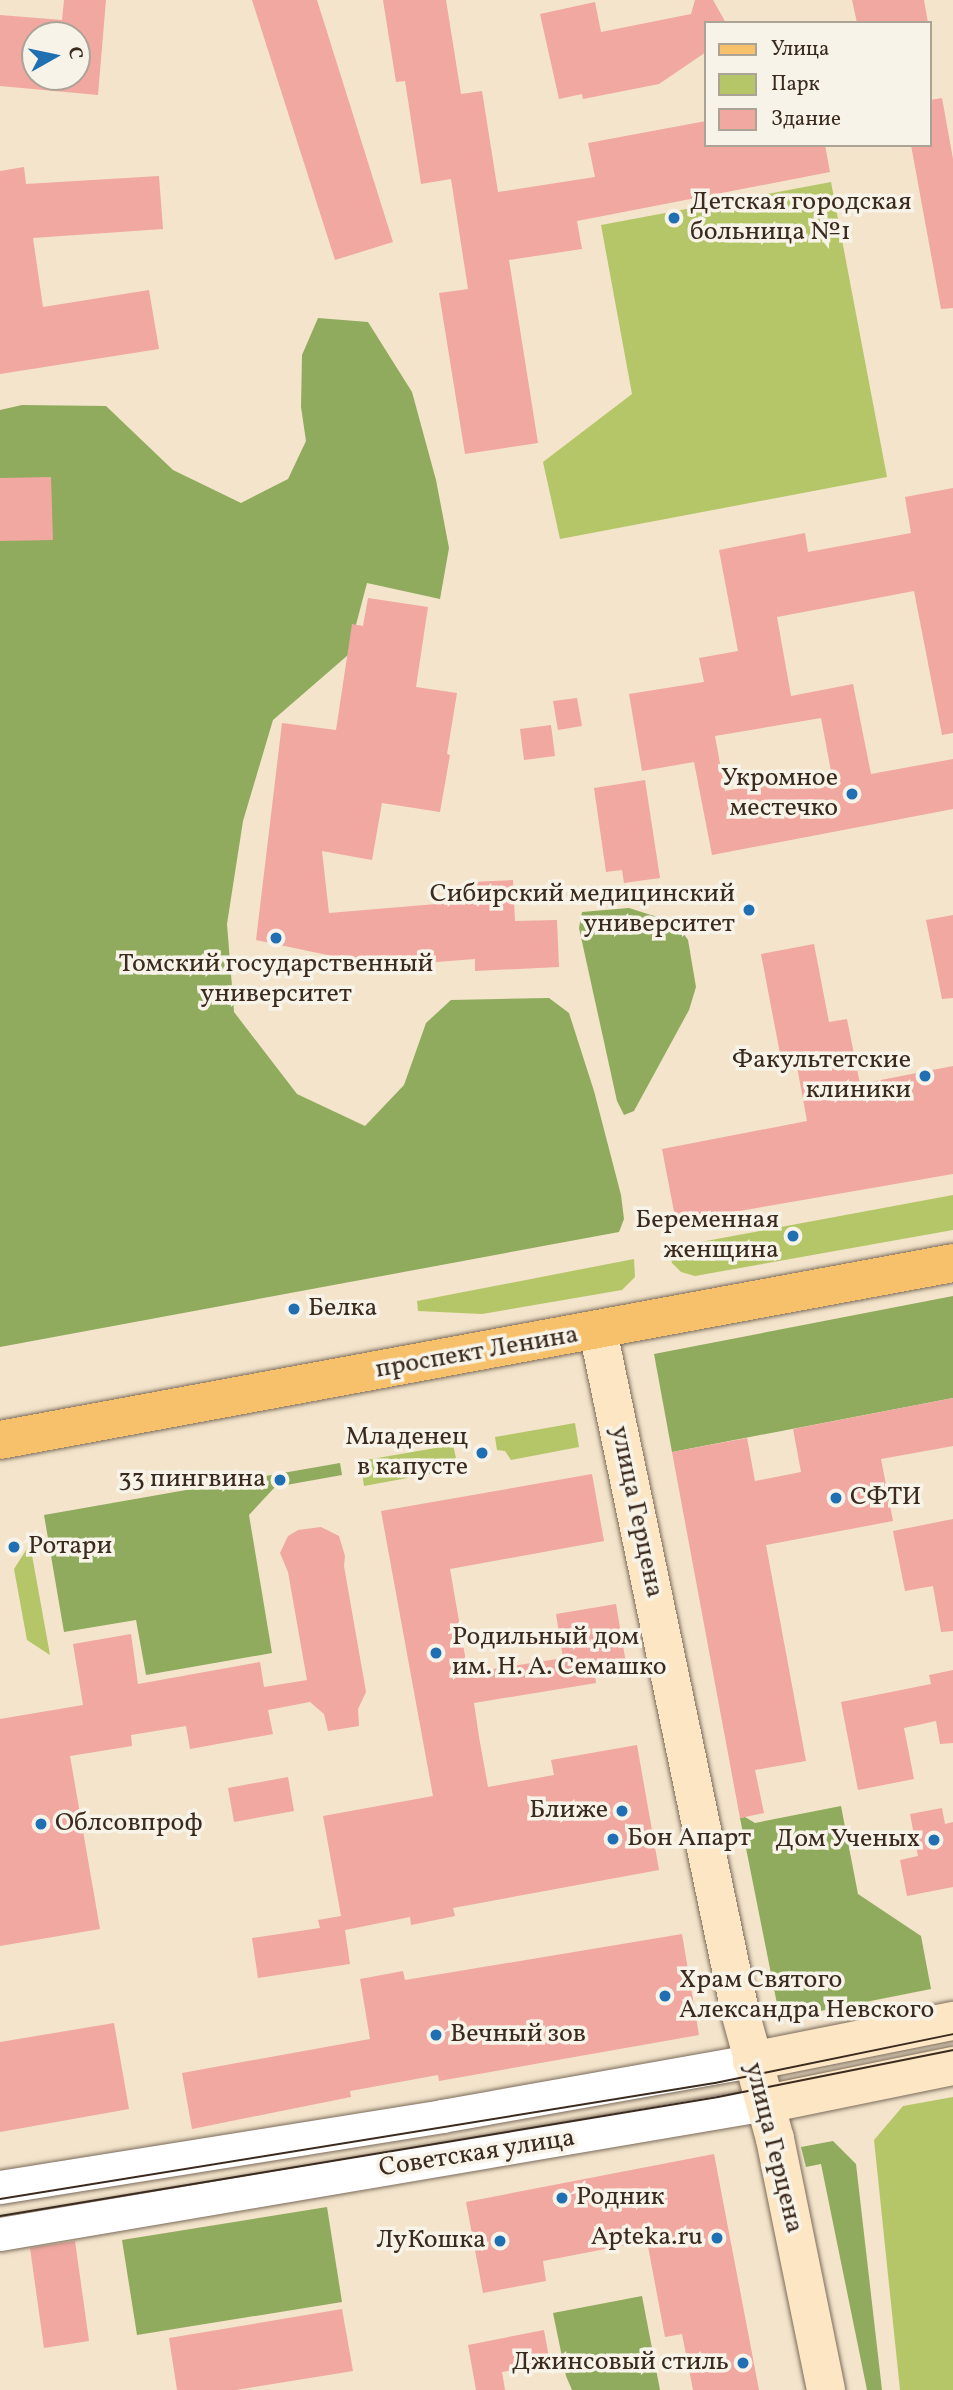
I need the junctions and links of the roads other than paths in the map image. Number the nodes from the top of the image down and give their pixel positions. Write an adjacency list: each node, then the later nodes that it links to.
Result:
1 (953, 1263): 2 (main road, проспект Ленина)
2 (598, 1331): 3 (main road, проспект Ленина); 5 (street, улица Герцена)
3 (0, 1440)
4 (953, 2021): 5 (street, Советская улица)
5 (752, 2061): 7 (street, улица Герцена); 8 (street, Советская улица)
6 (953, 2066): 7 (street, Советская улица)
7 (766, 2104): 9 (street, Советская улица); 10 (street, улица Герцена)
8 (0, 2187)
9 (0, 2234)
10 (826, 2390)

